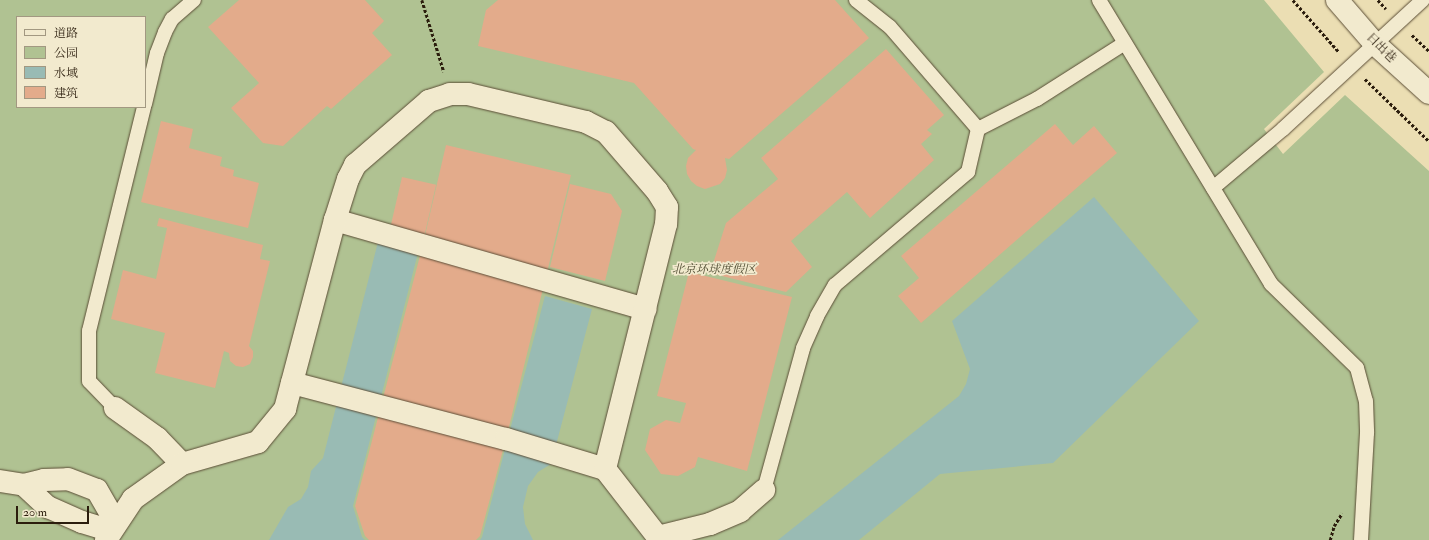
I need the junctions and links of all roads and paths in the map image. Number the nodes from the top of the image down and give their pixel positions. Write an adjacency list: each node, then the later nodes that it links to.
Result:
1 (194, 0): 11 (lane)
2 (422, 0): 9 (path)
3 (856, 0): 13 (lane)
4 (1099, 0): 7 (lane)
5 (1337, 0): 8 (street, 日出巷)
6 (1423, 0): 8 (lane)
7 (1125, 43): 13 (lane); 14 (lane)
8 (1375, 44): 10 (street, 日出巷); 14 (lane)
9 (450, 94): 15 (street); 16 (street)
10 (1429, 94)
11 (146, 100)
12 (144, 108): 18 (lane)
13 (978, 129): 23 (lane)
14 (1213, 188): 28 (lane)
15 (335, 220): 16 (street); 17 (street)
16 (645, 310): 20 (street)
17 (292, 384): 19 (street); 20 (street)
18 (116, 408): 19 (street)
19 (182, 464): 25 (street)
20 (605, 469): 26 (street)
21 (0, 481): 22 (street)
22 (24, 485): 25 (street); 25 (street)
23 (764, 490): 26 (street)
24 (1343, 511): 27 (path)
25 (111, 531)
26 (659, 539)
27 (1330, 540)
28 (1362, 540)

